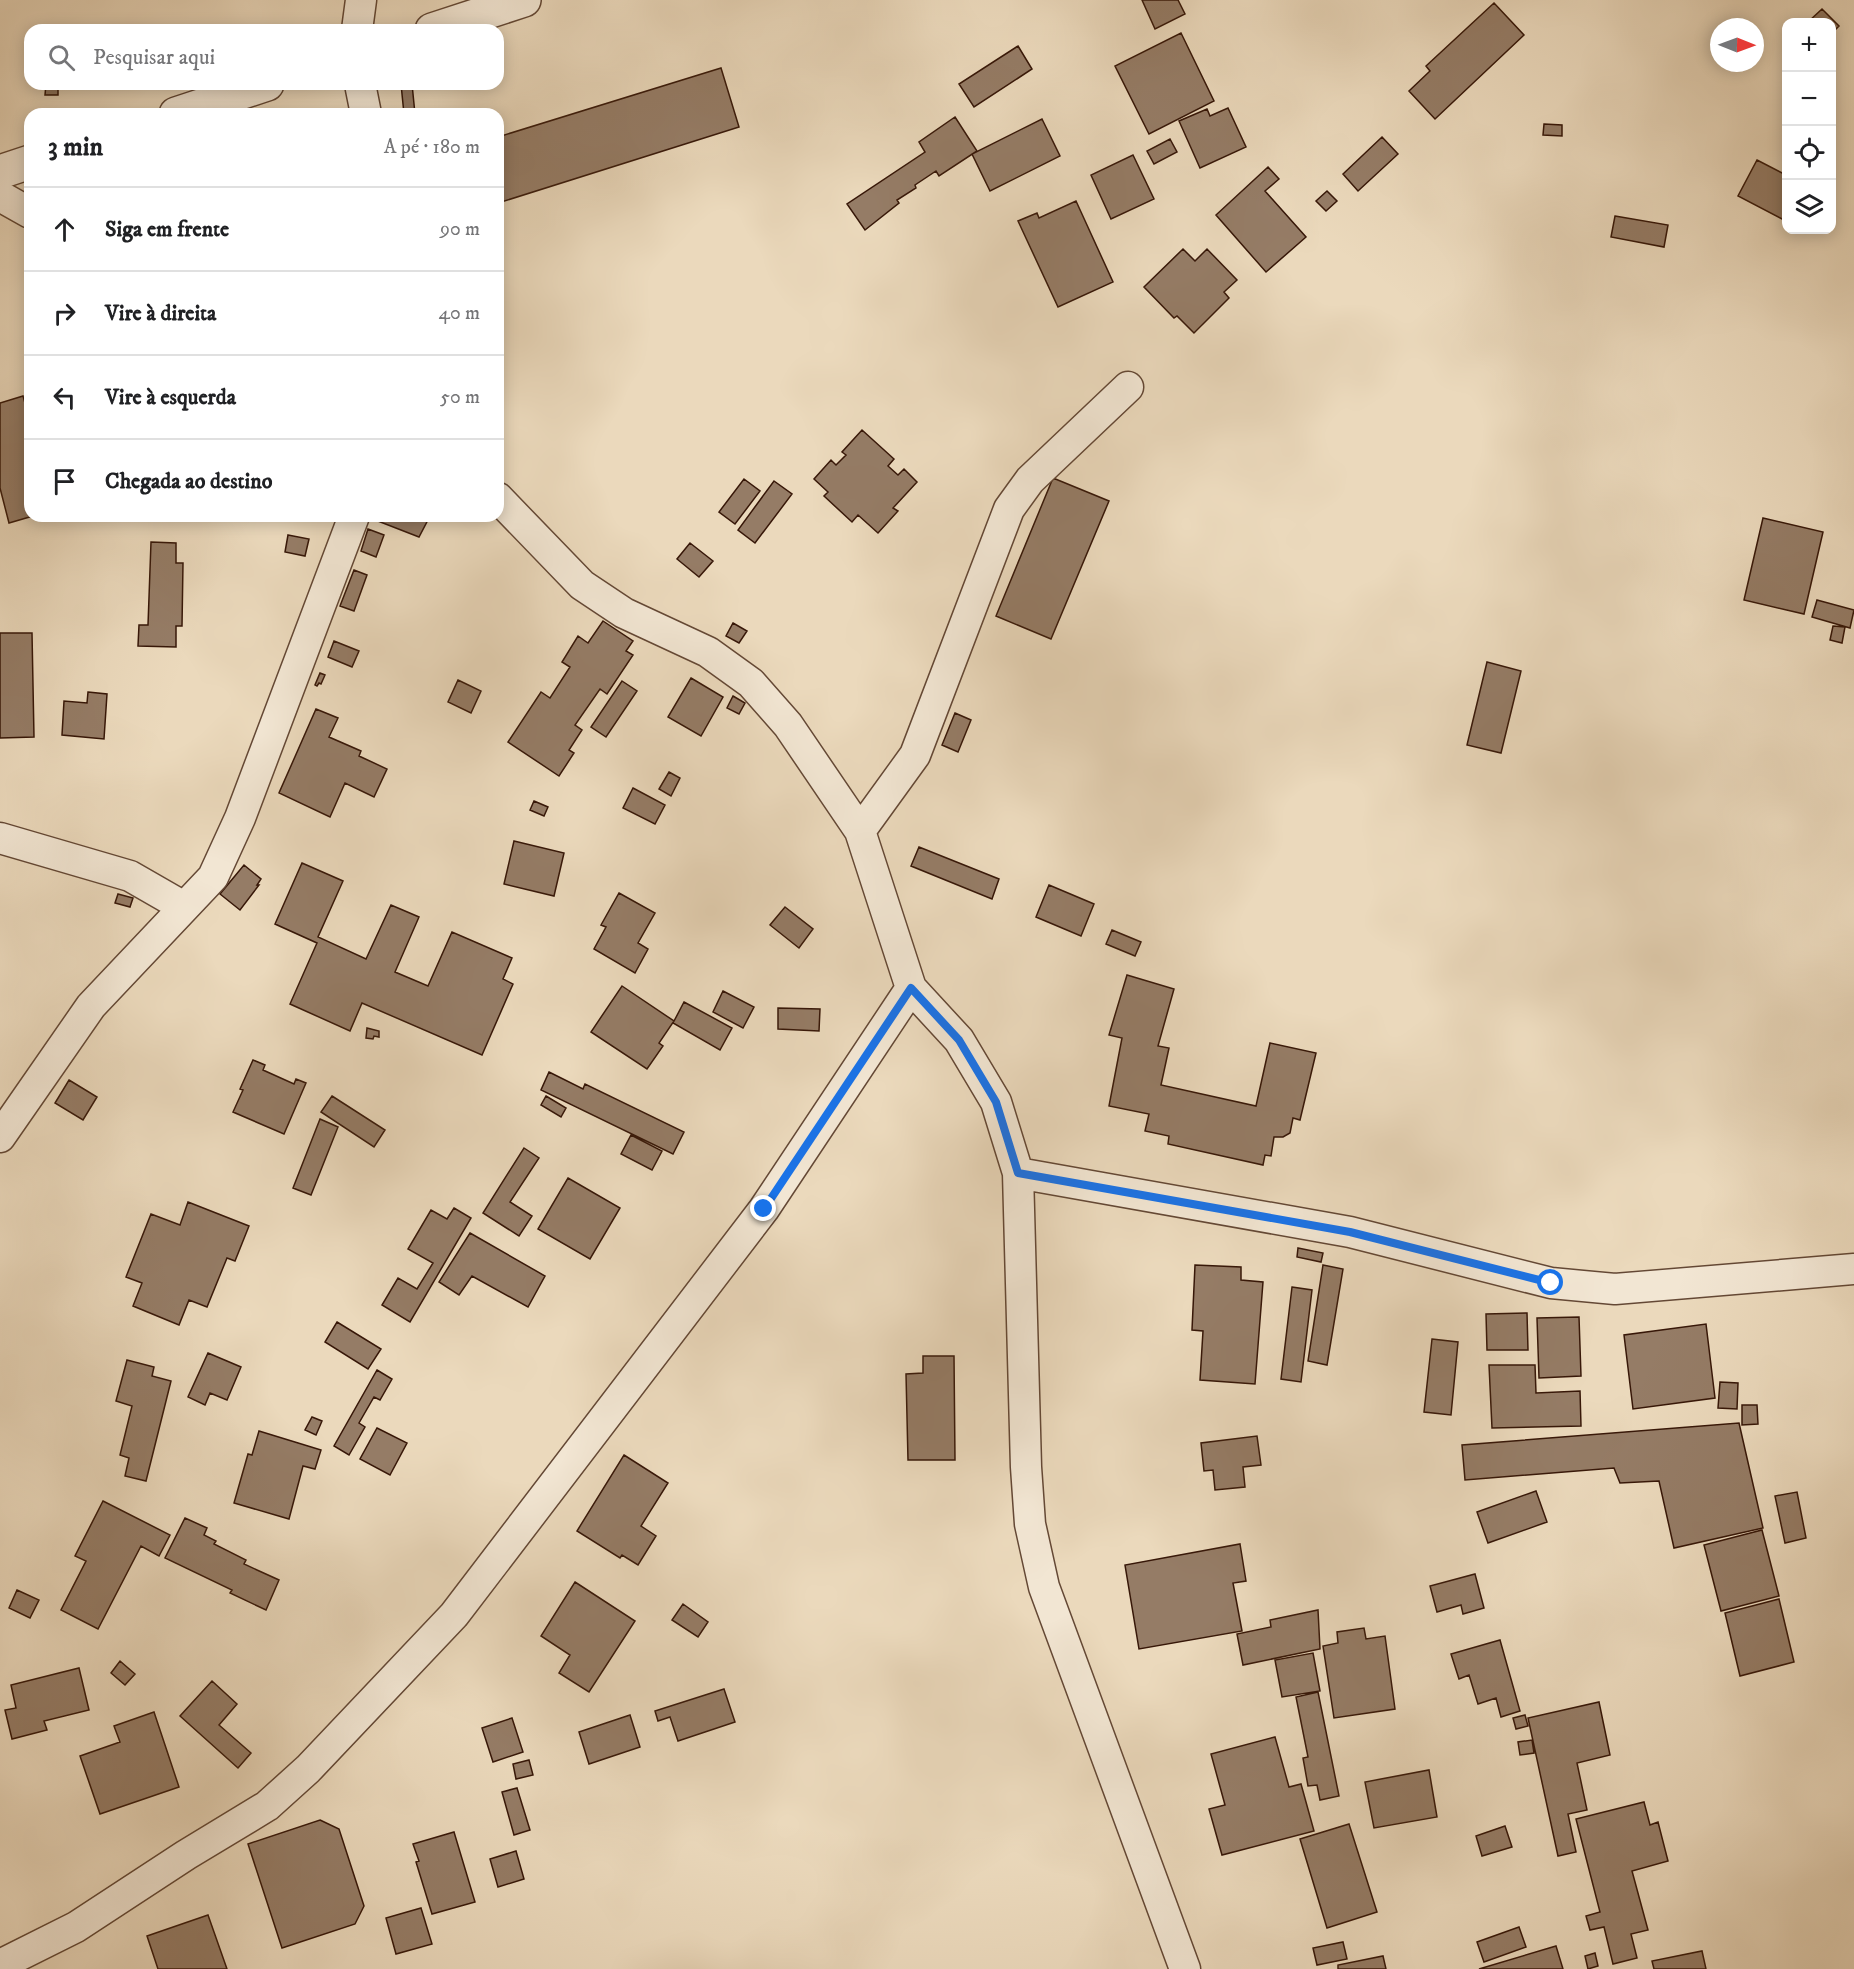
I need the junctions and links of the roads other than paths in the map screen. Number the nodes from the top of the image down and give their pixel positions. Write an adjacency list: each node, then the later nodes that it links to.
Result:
1 (361, 0): 3 (street)
2 (524, 0): 4 (street)
3 (358, 24)
4 (450, 24)
5 (249, 90): 7 (street)
6 (361, 90): 8 (street)
7 (194, 108)
8 (365, 108)
9 (24, 164): 10 (street)
10 (0, 172)
11 (0, 196): 12 (street)
12 (24, 210)
13 (1128, 387): 16 (street)
14 (504, 504): 16 (street)
15 (352, 522): 18 (street)
16 (860, 831): 19 (street)
17 (0, 838): 18 (street)
18 (184, 907): 20 (street)
19 (911, 988): 21 (street); 23 (street)
20 (0, 1137)
21 (1018, 1173): 22 (street); 24 (street)
22 (1854, 1269)
23 (0, 1965)
24 (1185, 1969)

